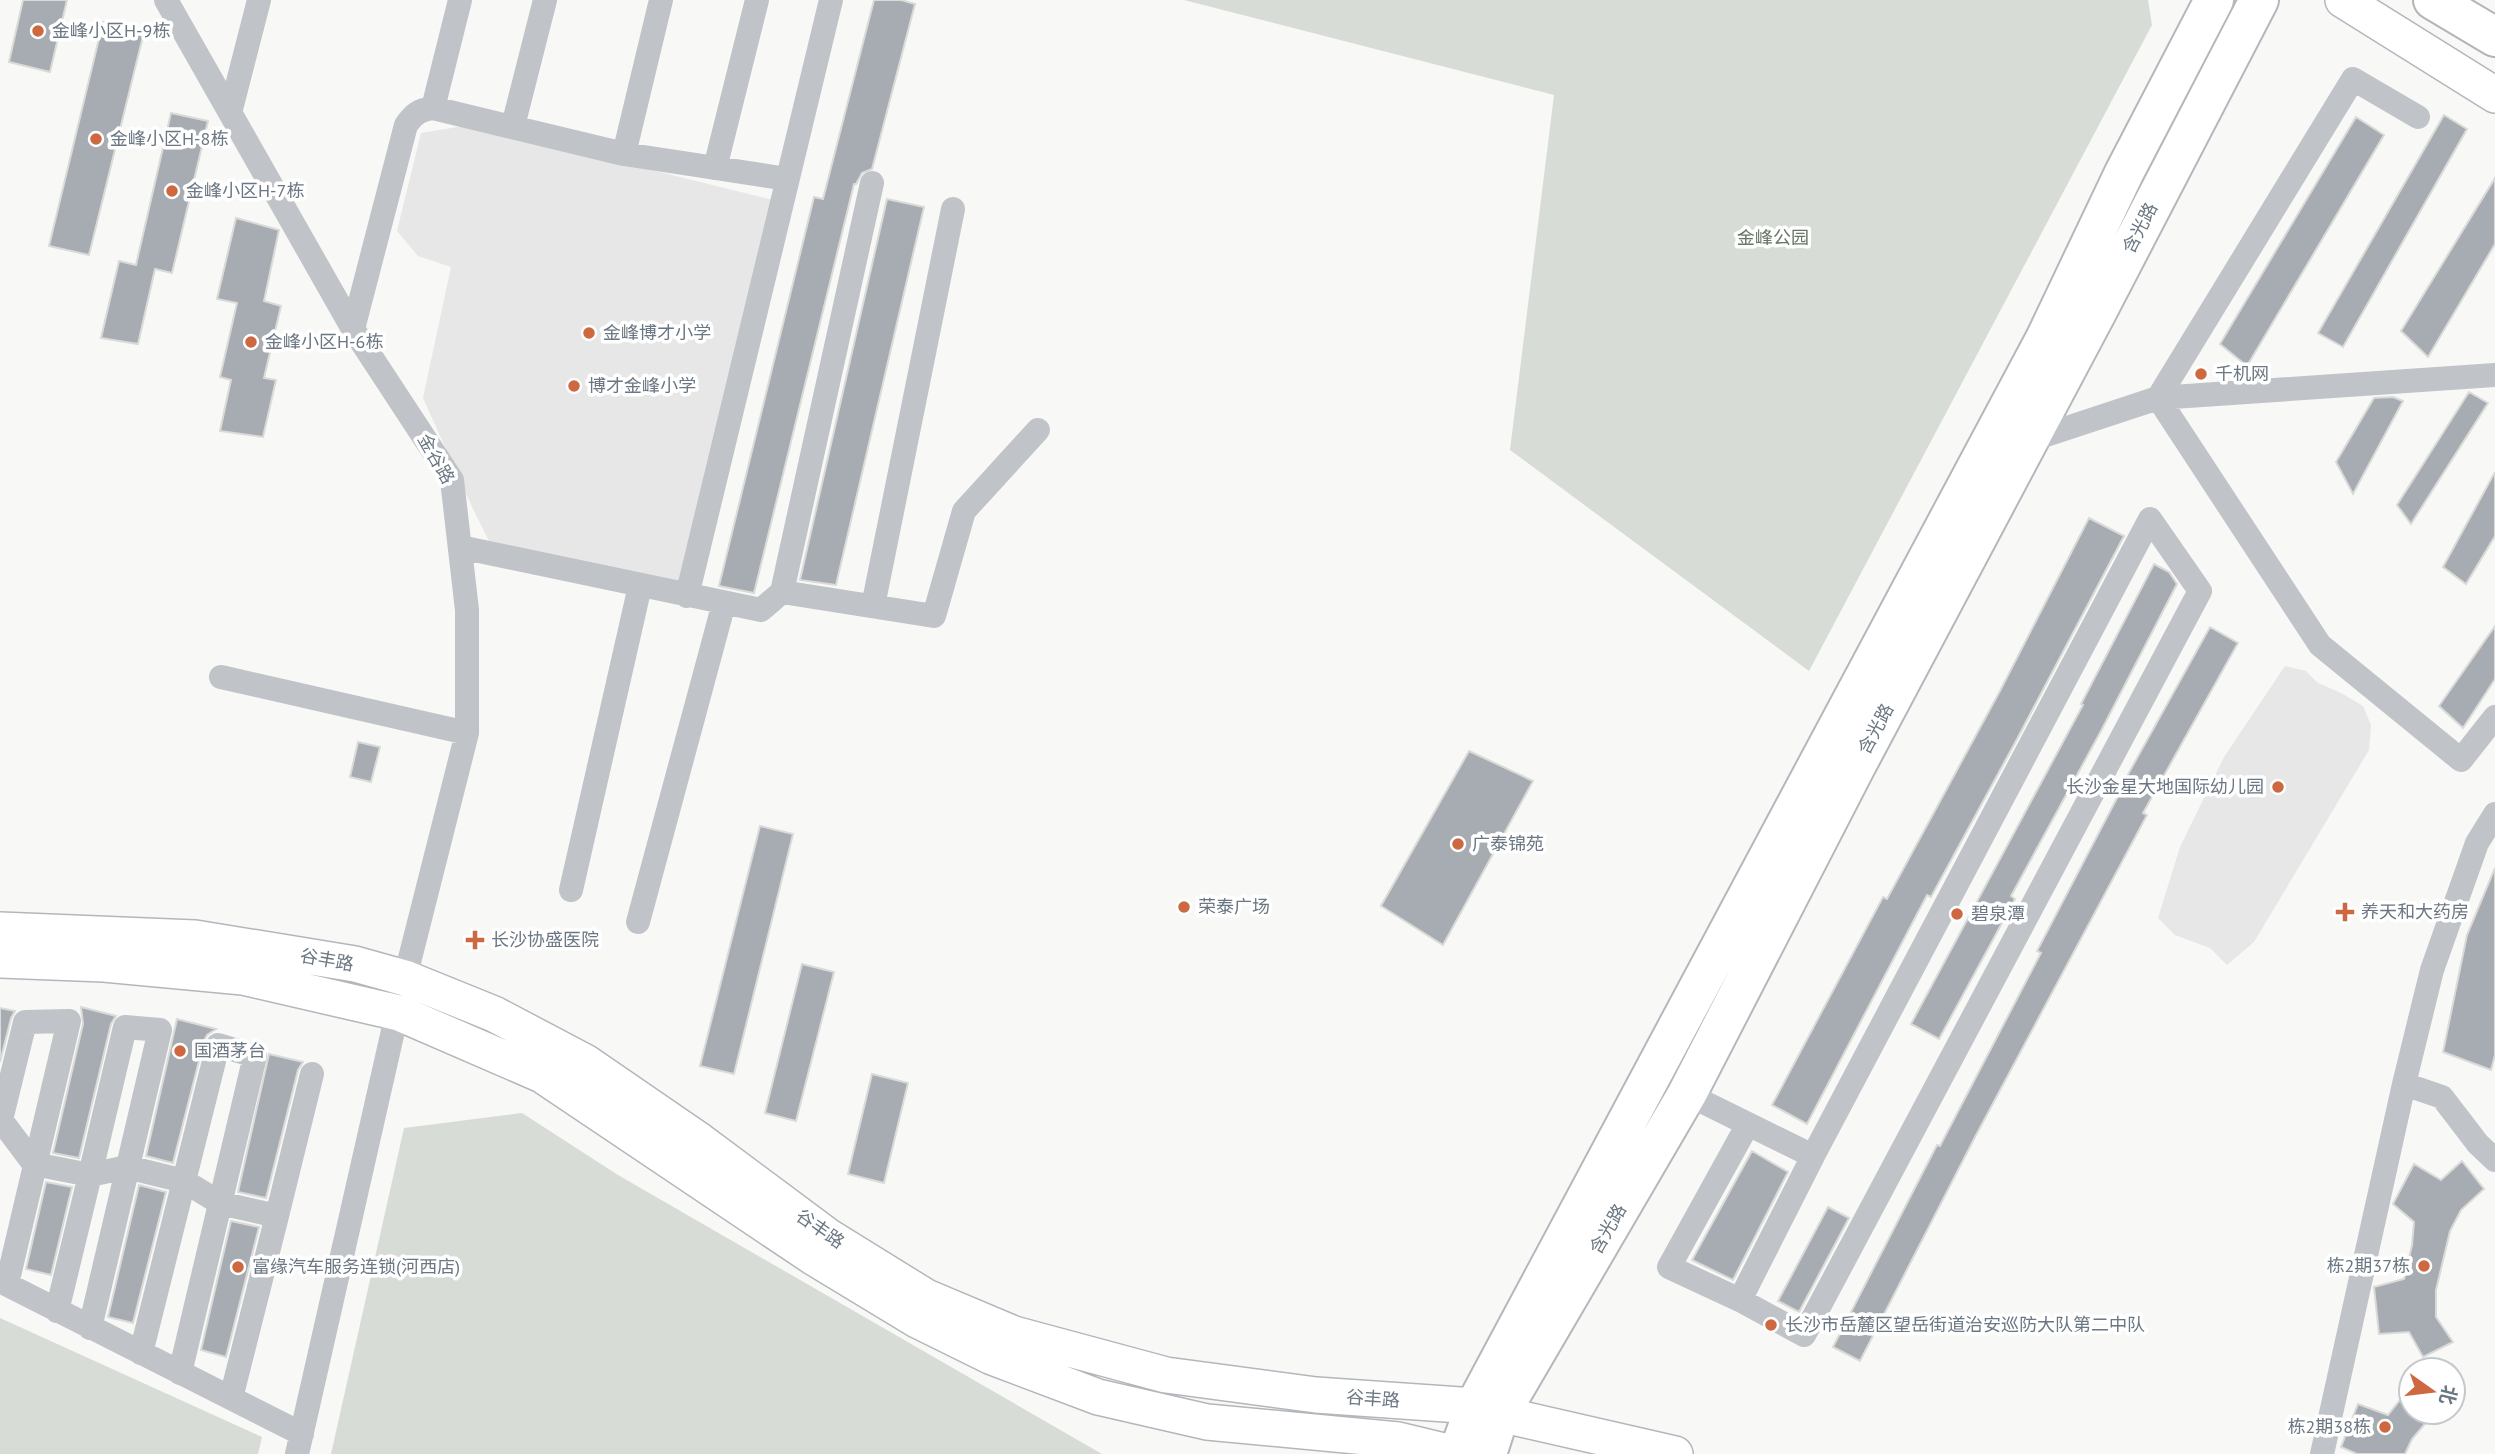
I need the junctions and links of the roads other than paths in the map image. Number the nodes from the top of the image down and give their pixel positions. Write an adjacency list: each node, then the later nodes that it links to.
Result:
1 (166, 0): 15 (street, 金谷路)
2 (259, 0): 15 (street)
3 (460, 0): 14 (street)
4 (545, 0): 17 (street)
5 (661, 0): 18 (street)
6 (758, 0): 19 (street)
7 (831, 0): 20 (street)
8 (2214, 0): 64 (main road, 含光路)
9 (2259, 0): 27 (main road, 含光路)
10 (2343, 0): 13 (street)
11 (2433, 0): 12 (main road)
12 (2495, 37)
13 (2495, 95)
14 (433, 108): 17 (street); 23 (street)
15 (230, 113): 23 (street, 金谷路)
16 (2418, 117): 25 (street)
17 (513, 127): 18 (street)
18 (624, 154): 19 (street)
19 (715, 168): 20 (street)
20 (787, 179): 31 (street)
21 (872, 183): 30 (street)
22 (953, 209): 33 (street)
23 (353, 329): 28 (street, 金谷路)
24 (2495, 375): 25 (street)
25 (2158, 398): 27 (street); 35 (street)
26 (1038, 430): 33 (street)
27 (2028, 441): 46 (main road, 含光路)
28 (460, 547): 29 (street); 36 (street, 金谷路)
29 (640, 586): 31 (street); 38 (street)
30 (782, 592): 32 (street); 33 (street)
31 (687, 596): 32 (street)
32 (724, 603): 39 (street)
33 (873, 606)
34 (221, 677): 36 (street)
35 (2495, 717)
36 (467, 733): 42 (street, 金谷路)
37 (2495, 814): 45 (street)
38 (571, 890)
39 (638, 922)
40 (0, 930): 42 (street, 谷丰路)
41 (0, 960): 43 (street, 谷丰路)
42 (405, 978): 43 (street, 金谷路); 64 (street, 谷丰路)
43 (399, 1013): 65 (street, 金谷路); 66 (street, 谷丰路)
44 (312, 1074): 56 (street)
45 (2404, 1084): 50 (street); 69 (street)
46 (1687, 1094): 48 (street); 64 (main road, 含光路)
47 (1, 1122): 51 (street); 51 (street)
48 (1748, 1124): 49 (street); 58 (street)
49 (1813, 1156): 58 (street); 58 (street)
50 (2495, 1160)
51 (34, 1164): 53 (street); 57 (street)
52 (127, 1167): 53 (street); 53 (street); 54 (street); 60 (street)
53 (90, 1175): 59 (street)
54 (184, 1181): 55 (street); 55 (street); 61 (street)
55 (220, 1203): 56 (street); 62 (street)
56 (277, 1216): 63 (street)
57 (3, 1282): 59 (street)
58 (1740, 1300)
59 (57, 1311): 60 (street)
60 (90, 1328): 61 (street)
61 (141, 1353): 62 (street)
62 (180, 1373): 63 (street)
63 (230, 1398): 65 (street)
64 (1488, 1410): 66 (main road, 含光路); 67 (main road, 含光路); 68 (street, 谷丰路)
65 (300, 1444)
66 (1457, 1454)
67 (1487, 1454)
68 (1675, 1454)
69 (2322, 1454)

